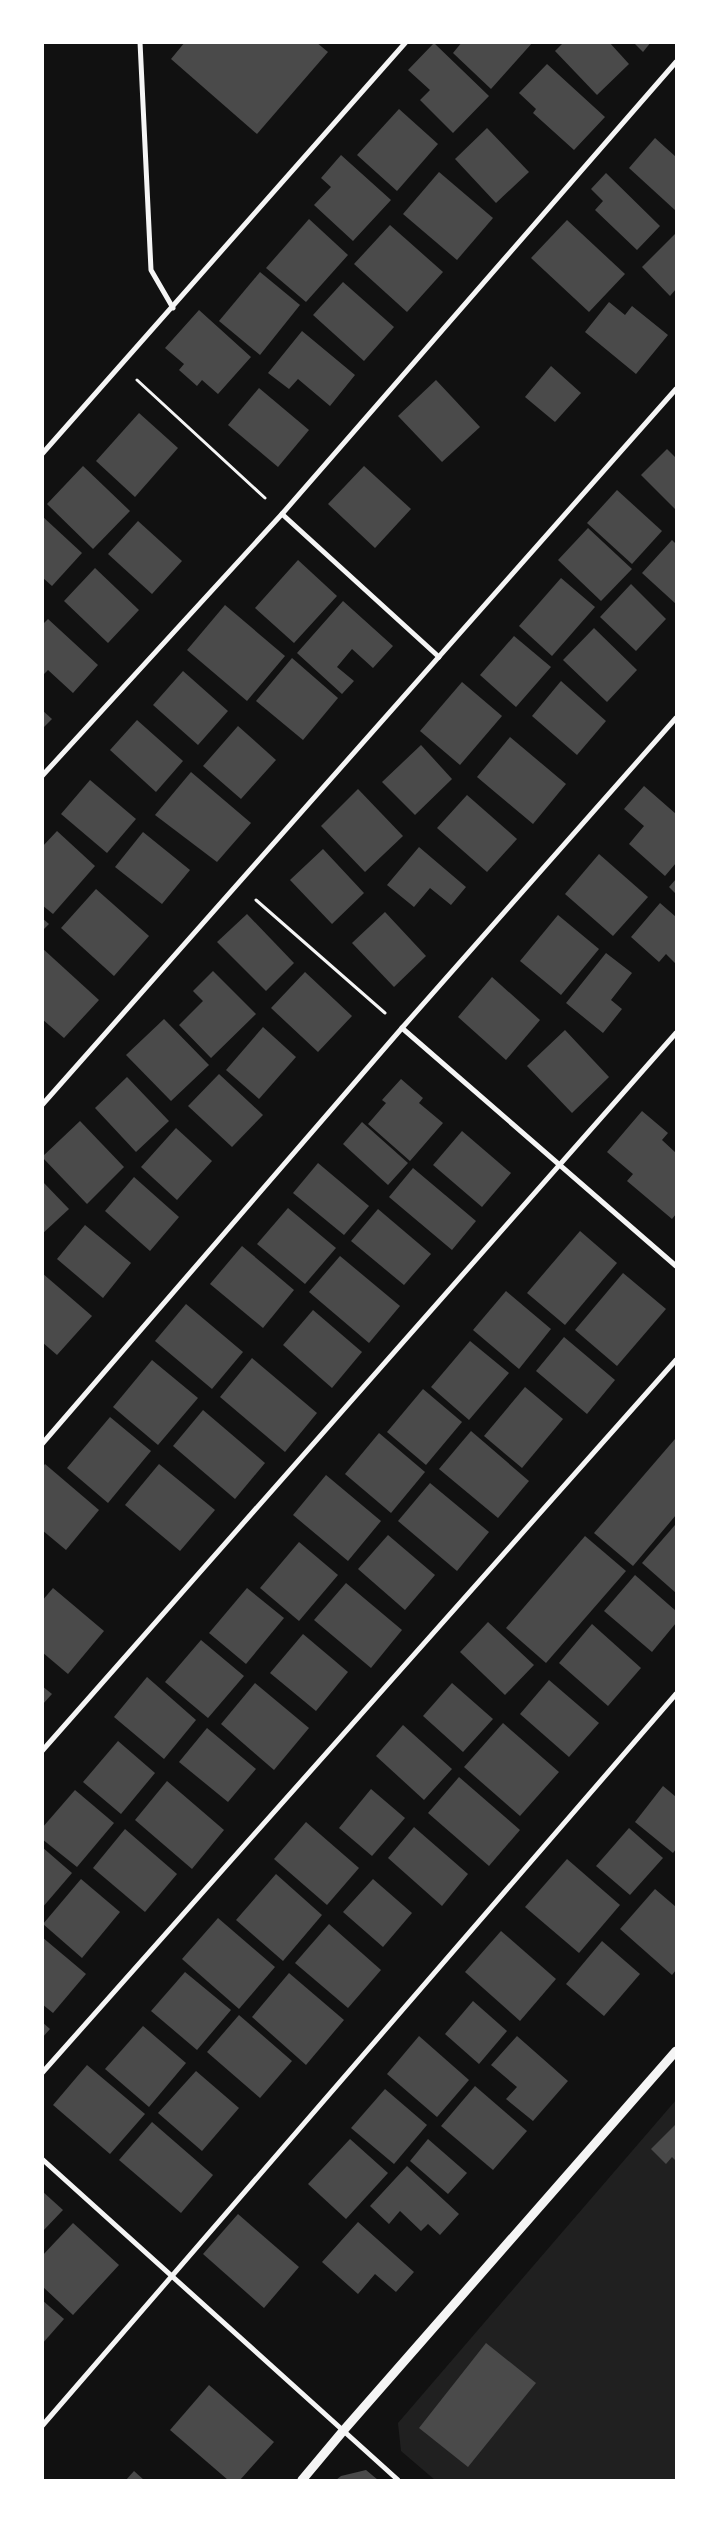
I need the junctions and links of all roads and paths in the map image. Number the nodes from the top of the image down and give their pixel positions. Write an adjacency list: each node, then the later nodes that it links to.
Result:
1 (140, 42): 4 (street)
2 (406, 42): 4 (street)
3 (676, 62): 8 (street)
4 (173, 308): 7 (street)
5 (676, 389): 9 (street)
6 (147, 390): 8 (path)
7 (42, 454)
8 (282, 514): 9 (street); 11 (street)
9 (439, 657): 12 (street)
10 (676, 718): 14 (street)
11 (42, 776)
12 (238, 884): 13 (path); 16 (street)
13 (375, 1004)
14 (402, 1028): 17 (street); 20 (street)
15 (676, 1033): 17 (street)
16 (42, 1105)
17 (560, 1164): 18 (street); 22 (street)
18 (676, 1266)
19 (676, 1360): 24 (street)
20 (42, 1444)
21 (676, 1694): 26 (street)
22 (42, 1751)
23 (676, 2051): 28 (street)
24 (42, 2073)
25 (42, 2159): 26 (street)
26 (172, 2275): 27 (street); 28 (street)
27 (42, 2426)
28 (343, 2431): 29 (street); 30 (street)
29 (302, 2480)
30 (398, 2480)

